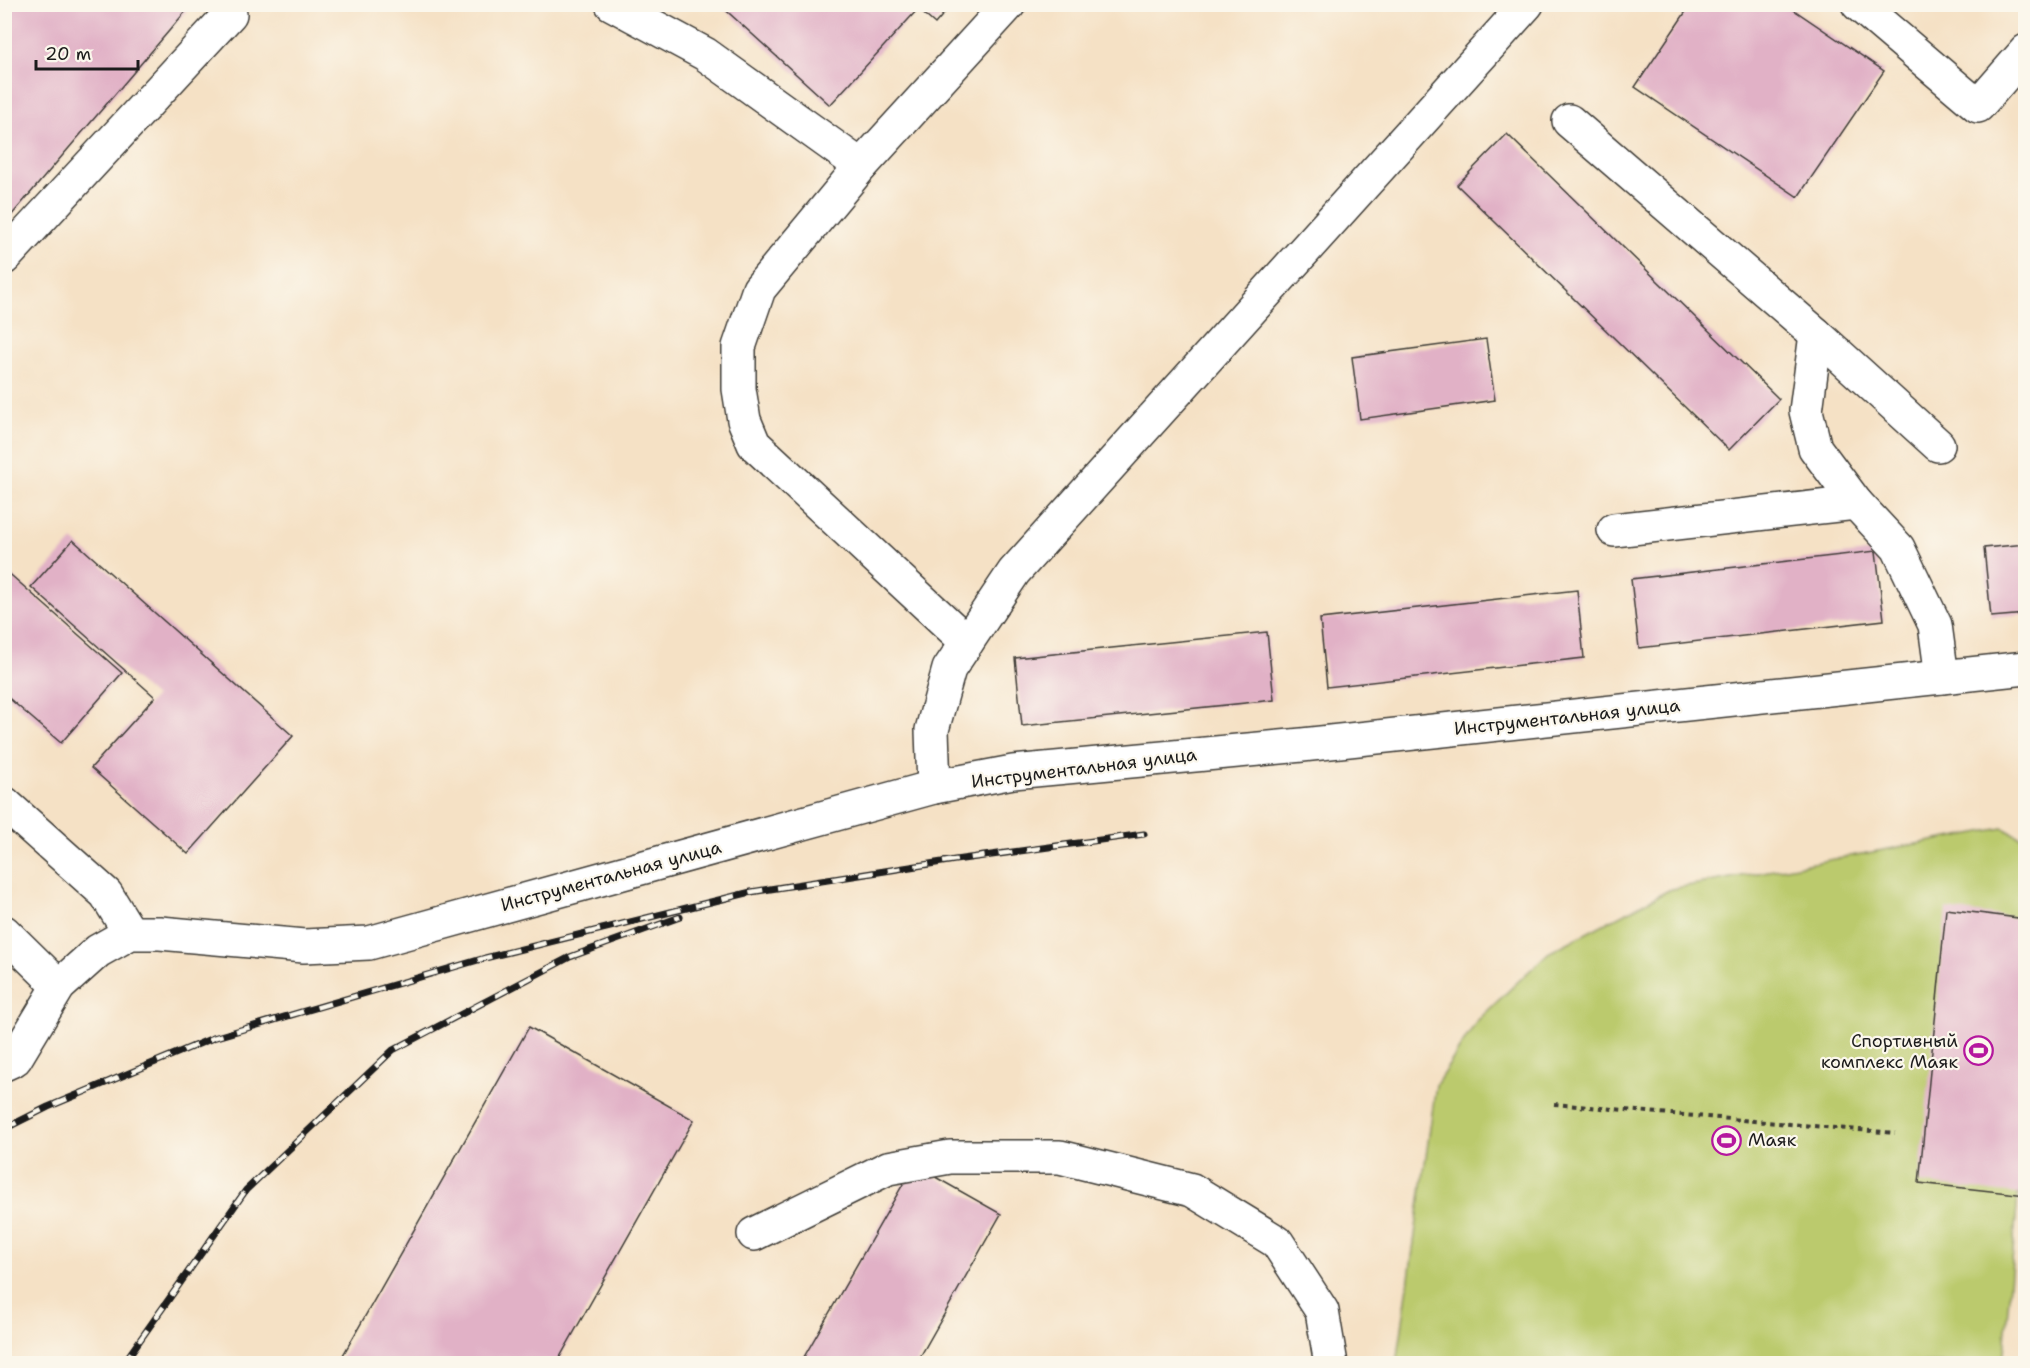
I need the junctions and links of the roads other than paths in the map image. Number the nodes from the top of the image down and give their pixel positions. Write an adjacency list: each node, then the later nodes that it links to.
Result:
1 (612, 4): 8 (street)
2 (1009, 4): 8 (street)
3 (1527, 4): 14 (street)
4 (1858, 4): 6 (street)
5 (230, 14): 9 (street)
6 (2025, 51)
7 (1569, 121): 10 (street)
8 (861, 166): 14 (street)
9 (4, 258)
10 (1816, 334): 11 (street); 12 (street)
11 (1938, 445)
12 (1856, 503): 13 (street); 16 (street)
13 (1614, 530)
14 (967, 642): 17 (street)
15 (2025, 668): 16 (street, Инструментальная улица)
16 (1942, 677): 17 (street, Инструментальная улица)
17 (934, 787): 20 (street, Инструментальная улица)
18 (4, 802): 20 (street)
19 (4, 932): 21 (street)
20 (130, 933): 21 (street, Инструментальная улица)
21 (59, 986): 22 (street, Инструментальная улица)
22 (4, 1064)
23 (754, 1234): 24 (street)
24 (1331, 1364)

